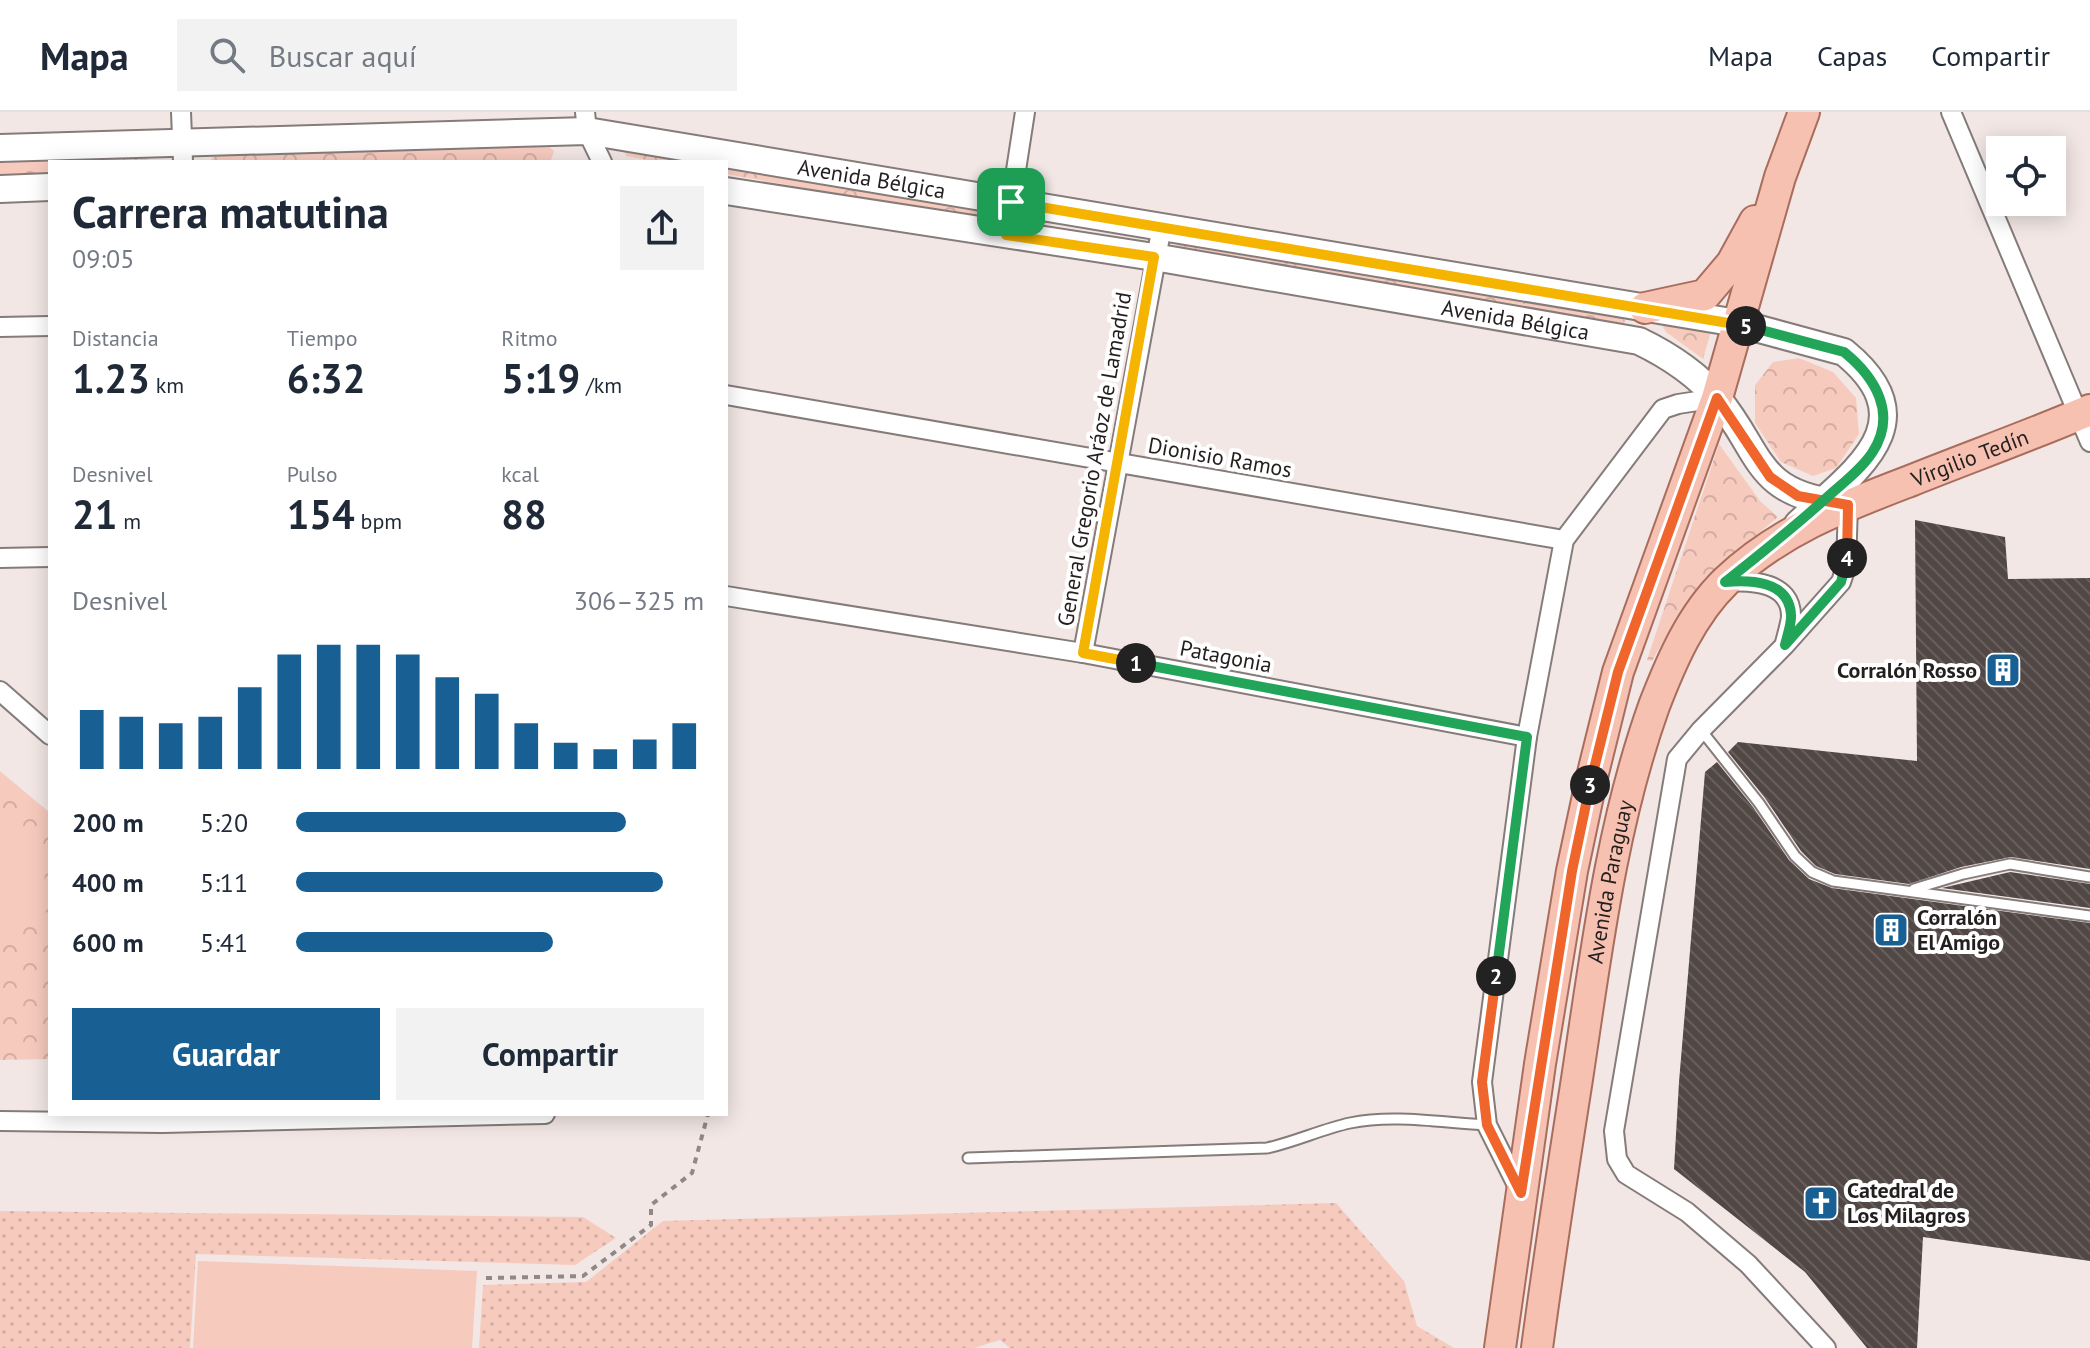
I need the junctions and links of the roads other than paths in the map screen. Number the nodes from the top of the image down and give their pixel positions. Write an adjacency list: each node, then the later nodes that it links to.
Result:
1 (181, 112): 7 (street)
2 (1025, 112): 13 (street)
3 (1804, 112): 9 (main road, Avenida Paraguay)
4 (1951, 112): 23 (street)
5 (586, 121): 7 (main road, Avenida Bélgica); 8 (street); 13 (main road, Avenida Bélgica)
6 (0, 148): 7 (main road, Avenida Bélgica)
7 (182, 153)
8 (601, 160)
9 (1780, 177): 17 (main road); 18 (main road, Avenida Paraguay)
10 (48, 187): 11 (main road)
11 (0, 189)
12 (728, 191): 15 (main road, Avenida Bélgica)
13 (1011, 202): 14 (main road, Avenida Bélgica); 15 (street)
14 (1162, 226): 16 (street, General Gregorio Aráoz de Lamadrid); 17 (main road, Avenida Bélgica)
15 (1006, 235): 16 (main road, Avenida Bélgica)
16 (1154, 257): 22 (main road, Avenida Bélgica); 24 (street, General Gregorio Aráoz de Lamadrid)
17 (1645, 308): 18 (main road, Avenida Bélgica)
18 (1737, 323): 22 (main road, Avenida Paraguay); 25 (main road)
19 (48, 326): 20 (street)
20 (0, 327)
21 (728, 395): 24 (street, Dionisio Ramos)
22 (1717, 398): 25 (main road); 26 (street); 44 (main road, Avenida Paraguay)
23 (2086, 422): 25 (main road, Virgilio Tedín)
24 (1118, 464): 26 (street, Dionisio Ramos); 32 (street, General Gregorio Aráoz de Lamadrid)
25 (1835, 503): 29 (main road, Avenida Paraguay); 31 (street)
26 (1564, 540): 36 (street)
27 (48, 557): 28 (street)
28 (0, 558)
29 (1725, 582): 31 (street); 46 (main road, Avenida Paraguay)
30 (728, 596): 32 (street, Patagonia)
31 (1785, 645): 34 (street)
32 (1083, 653): 36 (street, Patagonia)
33 (0, 691): 35 (street)
34 (1701, 730): 38 (lane); 47 (street)
35 (48, 733)
36 (1527, 737): 42 (street)
37 (2090, 877): 38 (lane)
38 (1911, 890): 39 (lane)
39 (2090, 916)
40 (460, 1116): 41 (street)
41 (0, 1121)
42 (1487, 1125): 43 (lane); 44 (street)
43 (968, 1158)
44 (1521, 1193): 45 (main road, Avenida Paraguay)
45 (1500, 1345)
46 (1537, 1346)
47 (1826, 1348)

